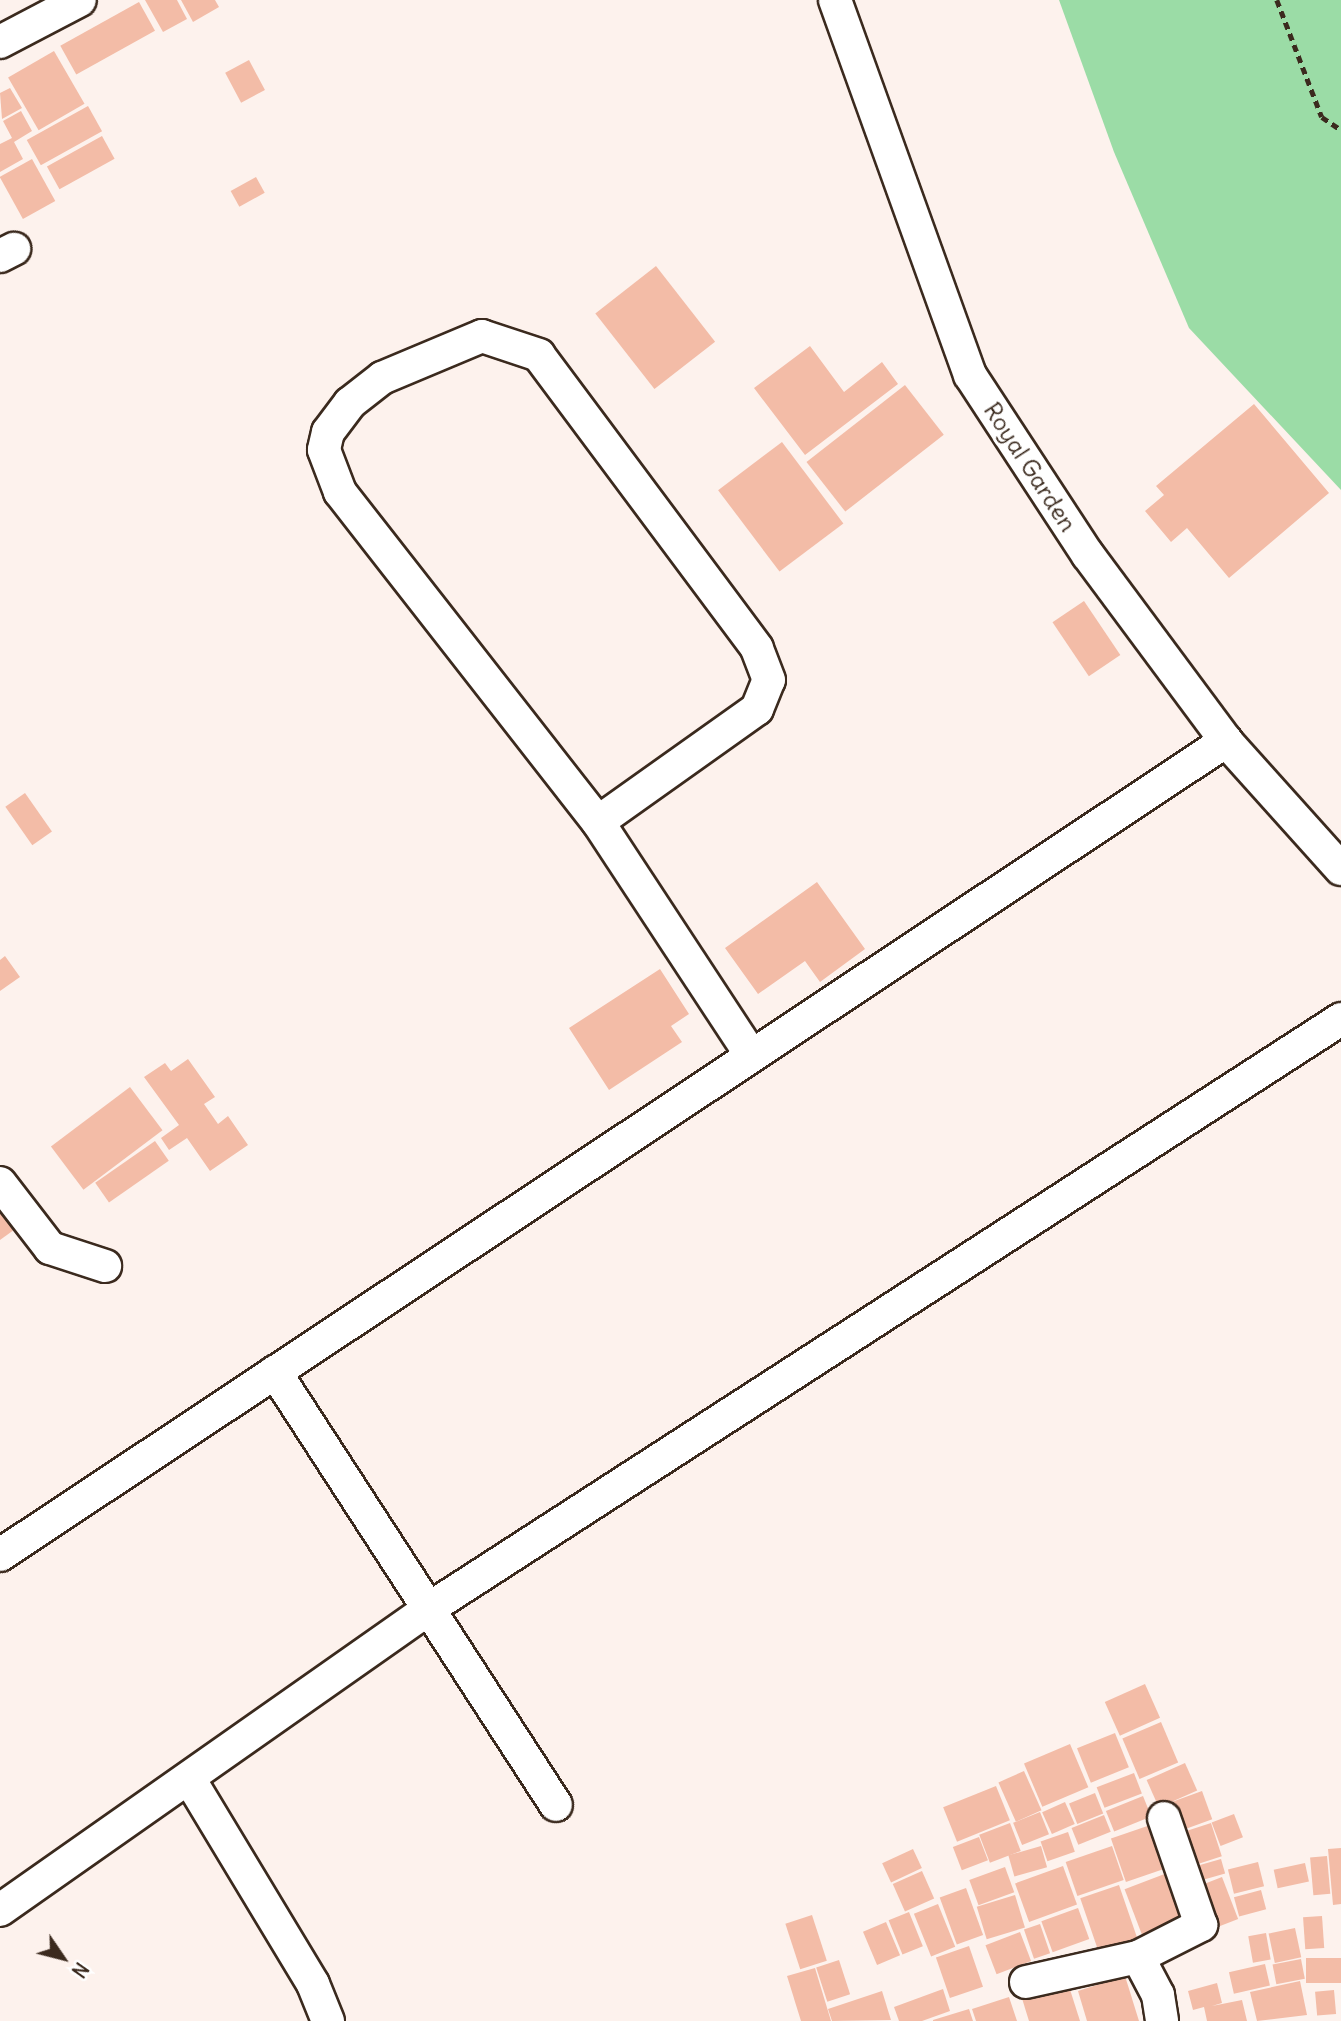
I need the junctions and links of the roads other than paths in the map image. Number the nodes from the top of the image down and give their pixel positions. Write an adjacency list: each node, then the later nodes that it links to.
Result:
1 (80, 0): 3 (street)
2 (835, 0): 4 (street, Royal Garden)
3 (0, 42)
4 (1226, 741): 6 (street, Royal Garden); 8 (street)
5 (598, 822): 5 (street); 8 (street)
6 (1341, 869)
7 (1341, 1019): 13 (street)
8 (751, 1055): 11 (street)
9 (0, 1183): 10 (street)
10 (105, 1266)
11 (275, 1372): 12 (street); 13 (street)
12 (0, 1555)
13 (430, 1608): 14 (street); 15 (street)
14 (190, 1780): 17 (street); 20 (street)
15 (556, 1805)
16 (1164, 1818): 18 (street)
17 (0, 1910)
18 (1138, 1956): 19 (street); 21 (street)
19 (1026, 1982)
20 (328, 2021)
21 (1162, 2021)

